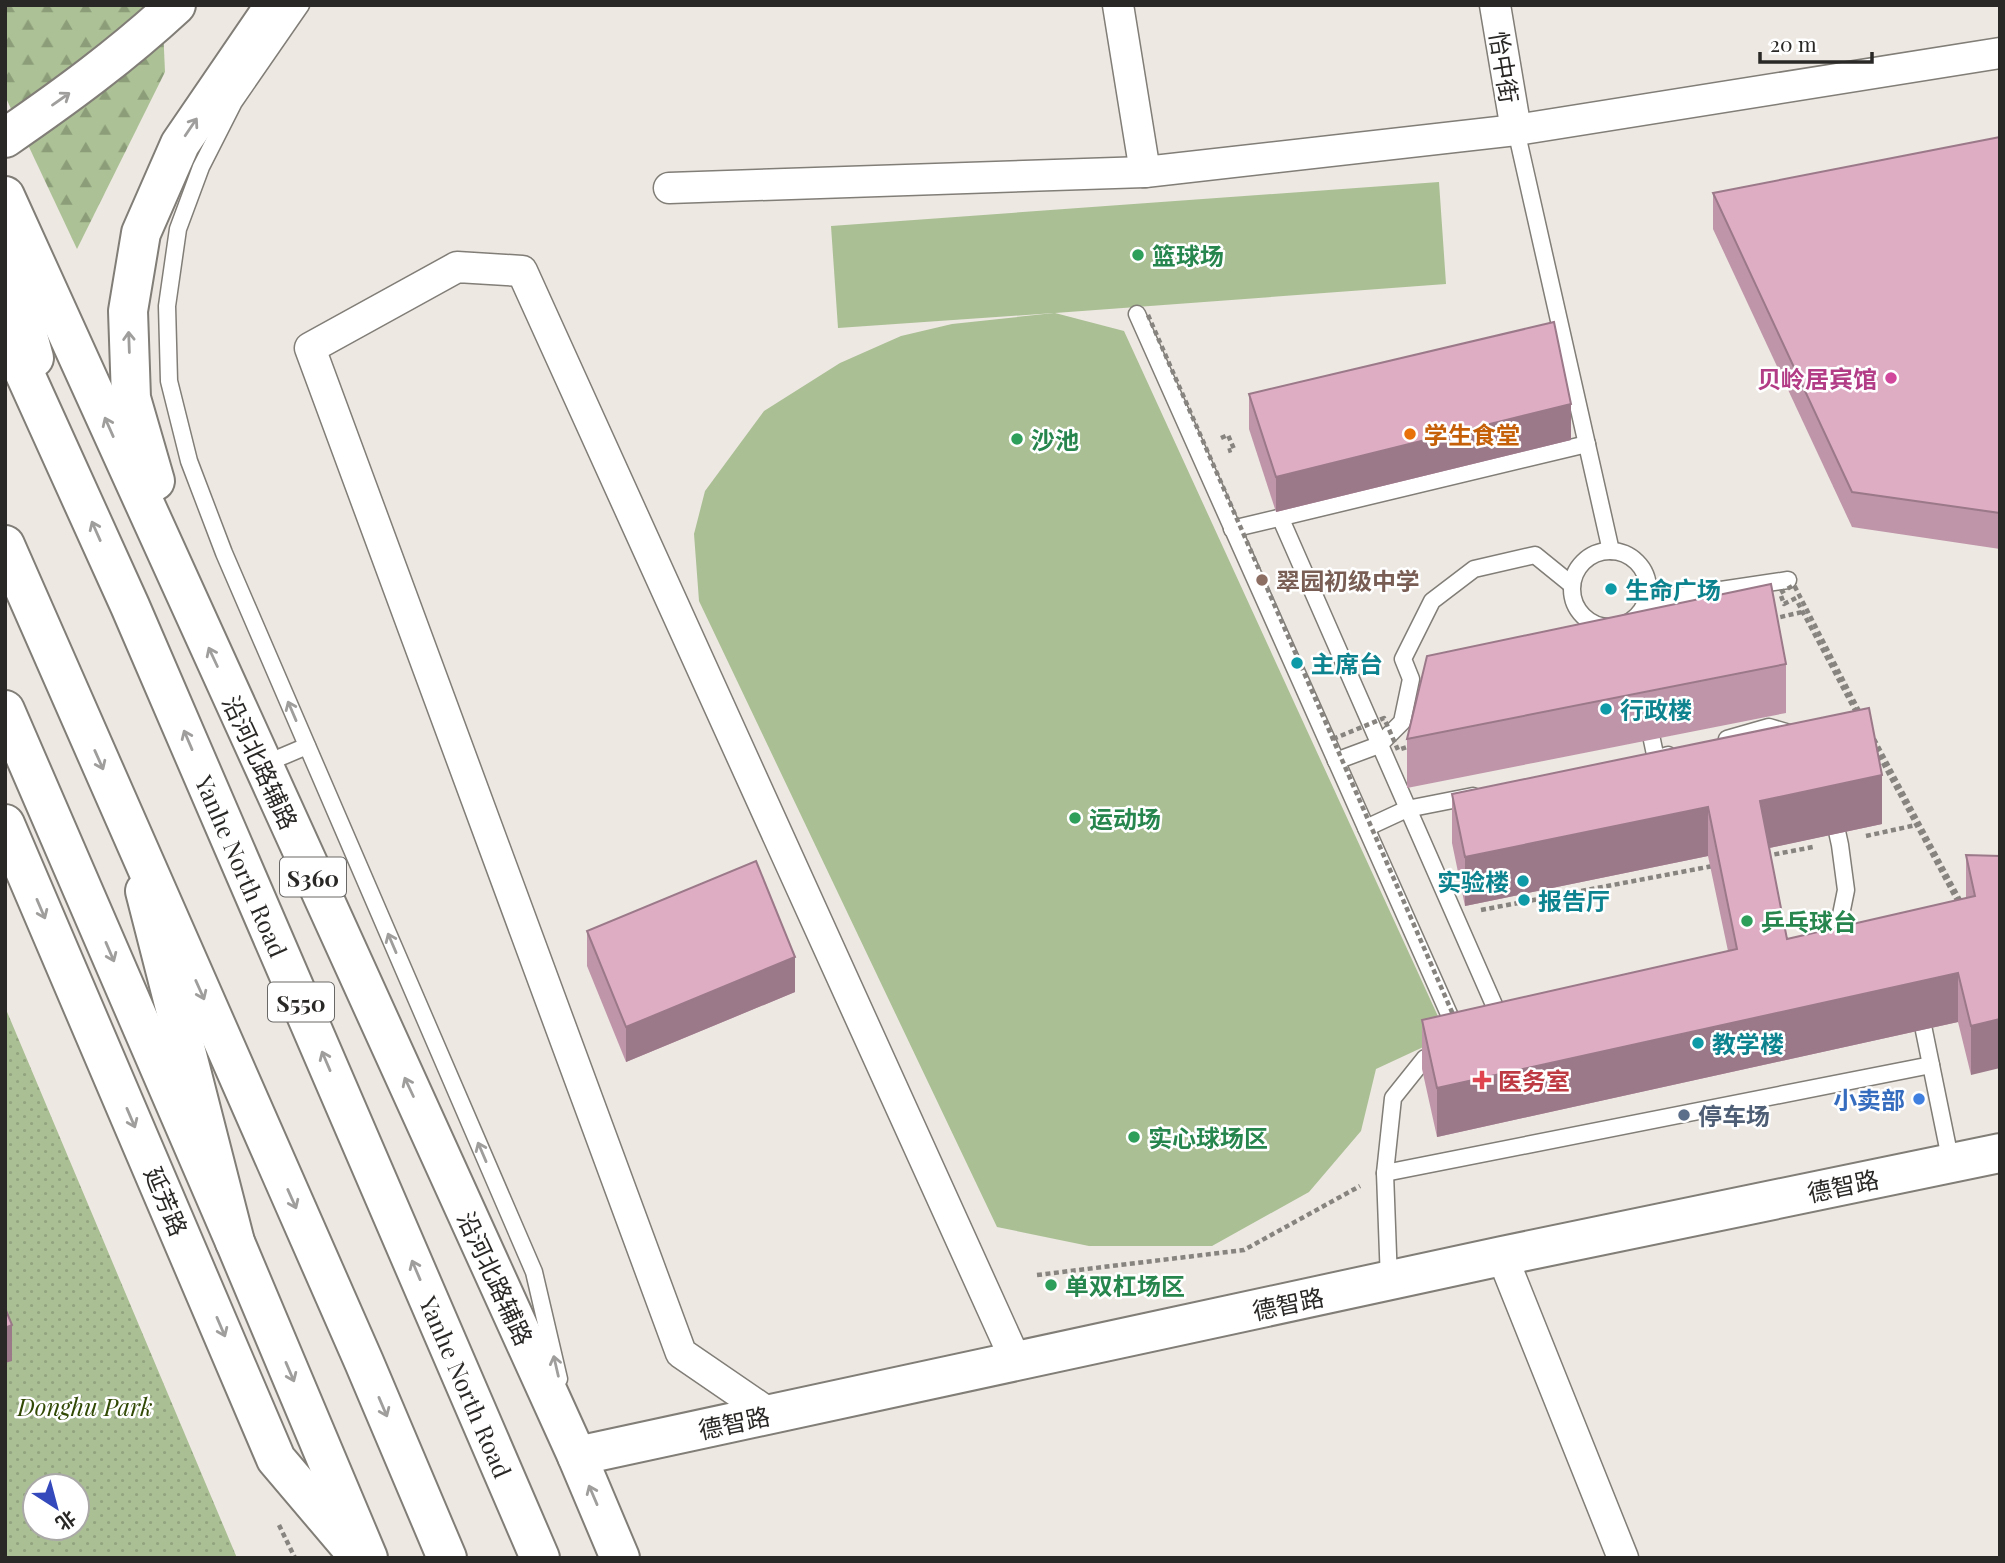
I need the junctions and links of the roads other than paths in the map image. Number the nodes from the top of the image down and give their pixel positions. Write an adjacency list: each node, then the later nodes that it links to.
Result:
1 (176, 5): 8 (main road, one-way to 1)
2 (275, 5): 25 (main road, one-way to 2)
3 (300, 5): 32 (lane, one-way to 3)
4 (1118, 5): 9 (street)
5 (1495, 5): 7 (street, 怡中街)
6 (2000, 54): 7 (street)
7 (1516, 130): 9 (street); 15 (lane)
8 (5, 138)
9 (1145, 172): 10 (street)
10 (669, 188)
11 (5, 196): 25 (main road, 沿河北路辅路 / S360, one-way to 11)
12 (5, 251): 16 (main road)
13 (1142, 315): 18 (lane)
14 (5, 330): 16 (main road, Yanhe North Road / S550)
15 (1587, 443): 17 (lane); 20 (lane)
16 (59, 448): 55 (main road, Yanhe North Road / S550, one-way to 16)
17 (1280, 517): 18 (lane); 30 (lane)
18 (1232, 528): 35 (lane)
19 (5, 545): 26 (main road)
20 (1611, 551): 22 (lane); 24 (lane)
21 (1788, 580): 24 (lane)
22 (1573, 585): 24 (lane); 30 (lane)
23 (5, 588): 26 (main road)
24 (1647, 601)
25 (196, 621): 54 (main road, 沿河北路辅路 / S360, one-way to 25)
26 (72, 697): 41 (main road, one-way to 41)
27 (1644, 705): 33 (lane)
28 (5, 710): 49 (main road, one-way to 49)
29 (1800, 744): 31 (lane)
30 (1380, 745): 35 (lane); 38 (lane)
31 (1706, 745)
32 (307, 746): 34 (lane); 54 (lane, one-way to 32)
33 (1681, 752)
34 (281, 757)
35 (1336, 761): 40 (lane)
36 (1486, 793): 38 (lane)
37 (1826, 794): 42 (lane)
38 (1407, 809): 40 (lane); 44 (lane)
39 (5, 824): 56 (main road, 延芳路, one-way to 56)
40 (1366, 828): 48 (lane)
41 (130, 830): 49 (main road); 58 (main road, one-way to 58)
42 (1844, 962)
43 (1918, 1001): 45 (lane)
44 (1510, 1042)
45 (1931, 1065): 47 (lane); 48 (lane)
46 (2000, 1153): 47 (main road, 德智路)
47 (1951, 1163): 50 (main road, 德智路)
48 (1385, 1173): 51 (lane)
49 (235, 1242): 57 (main road, one-way to 57)
50 (1502, 1256): 51 (main road, 德智路); 62 (street)
51 (1389, 1281): 52 (main road, 德智路)
52 (1016, 1361): 53 (main road, 德智路); 53 (street)
53 (770, 1414): 54 (main road, 德智路)
54 (577, 1456): 61 (main road, 沿河北路辅路 / S360, one-way to 54)
55 (503, 1472): 59 (main road, Yanhe North Road / S550); 60 (main road)
56 (360, 1558)
57 (368, 1558)
58 (447, 1558)
59 (540, 1558)
60 (555, 1558)
61 (620, 1558)
62 (1623, 1558)

